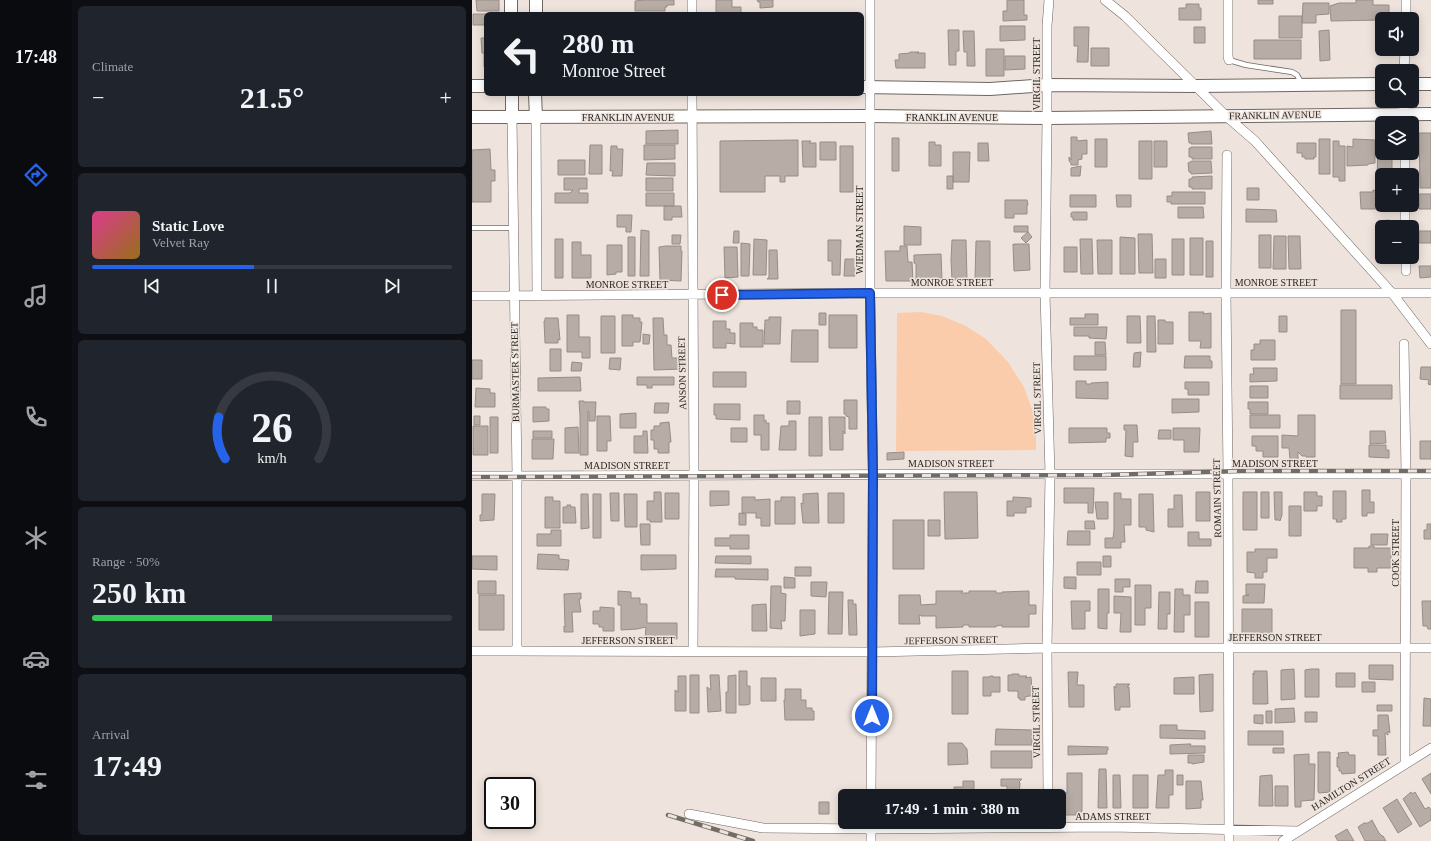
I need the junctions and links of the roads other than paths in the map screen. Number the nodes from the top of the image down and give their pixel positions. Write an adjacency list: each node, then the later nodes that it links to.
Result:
1 (511, 0): 9 (main road)
2 (536, 0): 10 (main road)
3 (692, 0): 11 (street)
4 (870, 0): 22 (street, WIEDMAN STREET)
5 (1049, 0): 17 (street, VIRGIL STREET)
6 (1105, 0): 21 (street)
7 (1228, 0): 13 (street)
8 (1406, 0): 12 (street)
9 (512, 12)
10 (536, 12)
11 (692, 12)
12 (1406, 12)
13 (1229, 60): 18 (lane)
14 (1375, 84): 18 (main road)
15 (1419, 84): 16 (main road)
16 (1431, 84)
17 (1047, 85): 21 (main road); 22 (main road); 34 (street, VIRGIL STREET)
18 (1303, 85): 21 (main road)
19 (472, 86): 20 (main road)
20 (484, 86)
21 (1197, 86): 29 (street)
22 (866, 87): 28 (street, WIEDMAN STREET)
23 (512, 96): 27 (main road, BURMASTER STREET)
24 (535, 96): 32 (main road)
25 (692, 96): 33 (street, ANSON STREET)
26 (1431, 114): 30 (main road, FRANKLIN AVENUE)
27 (512, 116): 31 (main road, FRANKLIN AVENUE); 32 (main road, FRANKLIN AVENUE); 38 (street, BURMASTER STREET)
28 (870, 116): 33 (main road, FRANKLIN AVENUE); 34 (main road, FRANKLIN AVENUE); 41 (street, WIEDMAN STREET)
29 (1226, 116): 34 (main road, FRANKLIN AVENUE); 35 (main road, FRANKLIN AVENUE); 44 (street)
30 (1418, 116)
31 (472, 117)
32 (536, 117): 33 (main road, FRANKLIN AVENUE); 49 (street)
33 (692, 117): 46 (street, ANSON STREET)
34 (1047, 118): 42 (street, VIRGIL STREET)
35 (1375, 118)
36 (1227, 155): 43 (street, ROMAIN STREET)
37 (472, 228): 38 (lane)
38 (513, 228): 48 (street, BURMASTER STREET)
39 (1406, 264): 40 (street)
40 (1406, 271)
41 (870, 293): 42 (street, MONROE STREET); 46 (street, MONROE STREET); 52 (street, WIEDMAN STREET)
42 (1045, 293): 43 (street, MONROE STREET); 53 (street, VIRGIL STREET)
43 (1226, 293): 44 (street, MONROE STREET); 57 (street, ROMAIN STREET)
44 (1392, 293): 45 (street, MONROE STREET); 51 (street)
45 (1431, 293)
46 (692, 295): 49 (street, MONROE STREET); 56 (street, ANSON STREET)
47 (472, 296): 48 (street, MONROE STREET)
48 (514, 296): 49 (street, MONROE STREET); 59 (street, BURMASTER STREET)
49 (537, 296)
50 (1404, 344): 54 (street, COOK STREET)
51 (1431, 344)
52 (873, 474): 53 (street, MADISON STREET); 56 (street, MADISON STREET); 67 (street, WIEDMAN STREET)
53 (1050, 474): 57 (street, MADISON STREET); 60 (street, VIRGIL STREET)
54 (1406, 474): 55 (street, MADISON STREET); 57 (street, MADISON STREET); 62 (street, COOK STREET)
55 (1431, 474)
56 (694, 475): 59 (street, MADISON STREET); 66 (street, ANSON STREET)
57 (1228, 475): 61 (street, ROMAIN STREET)
58 (472, 476): 59 (street, MADISON STREET)
59 (517, 476): 65 (street, BURMASTER STREET)
60 (1047, 648): 61 (street, JEFFERSON STREET); 67 (street, JEFFERSON STREET); 71 (street, VIRGIL STREET)
61 (1229, 648): 62 (street, JEFFERSON STREET); 76 (street, ROMAIN STREET)
62 (1405, 648): 63 (street, JEFFERSON STREET); 69 (street, COOK STREET)
63 (1431, 648)
64 (472, 651): 65 (street, JEFFERSON STREET)
65 (517, 651): 66 (street, JEFFERSON STREET)
66 (692, 651): 67 (street, JEFFERSON STREET)
67 (872, 652): 70 (street, WIEDMAN STREET)
68 (1431, 748): 69 (street, HAMILTON STREET)
69 (1405, 764): 77 (street, HAMILTON STREET)
70 (871, 789)
71 (1048, 789)
72 (689, 814): 74 (street, ADAMS STREET)
73 (1066, 825): 76 (street, ADAMS STREET)
74 (838, 827)
75 (871, 829): 78 (street)
76 (1229, 829): 77 (street, ADAMS STREET); 79 (street, ROMAIN STREET)
77 (1298, 831): 80 (street, HAMILTON STREET)
78 (871, 841)
79 (1229, 841)
80 (1283, 841)

